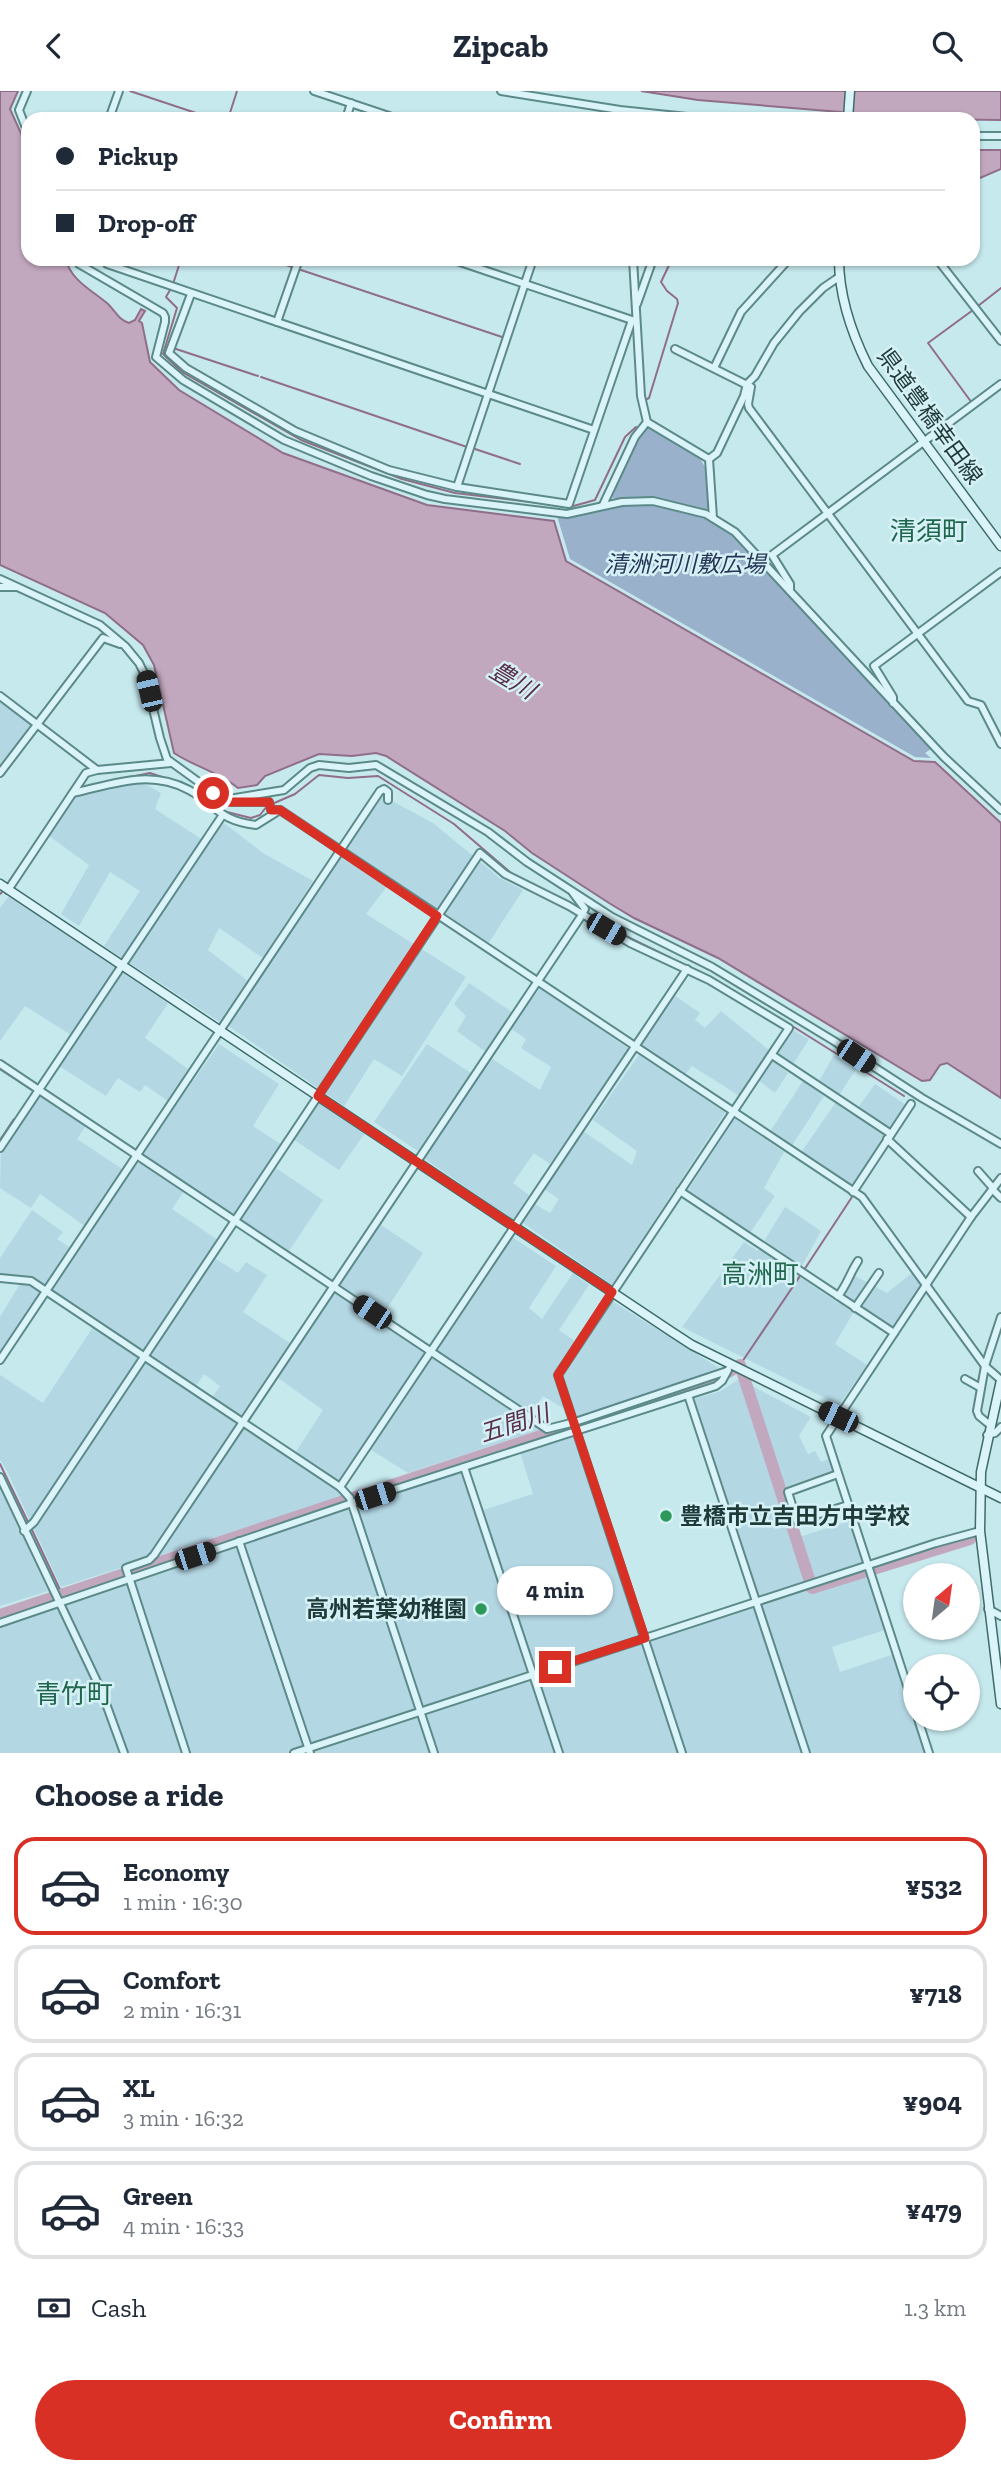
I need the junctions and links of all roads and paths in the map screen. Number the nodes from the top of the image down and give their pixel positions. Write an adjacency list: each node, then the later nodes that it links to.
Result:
1 (27, 91): 12 (street)
2 (119, 91): 7 (street)
3 (314, 91): 6 (street)
4 (501, 91): 10 (street)
5 (850, 91): 11 (street)
6 (351, 103): 8 (street); 9 (street)
7 (112, 112)
8 (348, 112)
9 (377, 112)
10 (641, 112)
11 (848, 112)
12 (21, 115)
13 (980, 136): 14 (street)
14 (1001, 136)
15 (82, 266): 42 (street)
16 (113, 266): 27 (street)
17 (297, 266): 30 (street)
18 (472, 266): 26 (street)
19 (531, 266): 26 (street)
20 (633, 266): 28 (street)
21 (651, 266): 28 (street)
22 (783, 266): 33 (street)
23 (839, 266): 25 (street, 県道豊橋幸田線)
24 (942, 266): 31 (street)
25 (839, 277): 34 (street); 39 (street, 県道豊橋幸田線)
26 (525, 284): 29 (street); 36 (street)
27 (191, 294): 30 (street); 41 (street)
28 (636, 309): 29 (street)
29 (634, 320): 37 (street); 38 (street)
30 (277, 322): 36 (street)
31 (1001, 341)
32 (675, 349): 33 (street)
33 (714, 368): 34 (street)
34 (747, 384): 40 (street); 43 (street)
35 (1001, 384): 39 (street)
36 (489, 393): 38 (street); 41 (street)
37 (647, 422): 40 (street); 42 (street)
38 (594, 430): 41 (street)
39 (924, 443): 43 (street); 45 (street, 県道豊橋幸田線)
40 (709, 459): 44 (street)
41 (457, 487)
42 (603, 505): 44 (street)
43 (828, 514): 50 (street); 51 (street)
44 (713, 517): 50 (street)
45 (1001, 546)
46 (1001, 572): 51 (street)
47 (0, 579): 49 (street)
48 (0, 587): 49 (street)
49 (19, 587): 52 (street)
50 (790, 591): 54 (street)
51 (918, 633): 54 (street); 56 (street)
52 (125, 646): 55 (street); 57 (street)
53 (0, 696): 55 (street)
54 (893, 703): 64 (street)
55 (38, 723): 58 (street); 59 (street)
56 (1000, 740)
57 (171, 763): 58 (street); 61 (street)
58 (97, 770): 60 (street)
59 (0, 773)
60 (73, 793): 65 (street); 67 (street)
61 (223, 799): 63 (street); 68 (street)
62 (388, 800): 66 (street)
63 (280, 810): 65 (street); 66 (street)
64 (1001, 810)
65 (222, 816): 71 (street)
66 (341, 850): 70 (street); 74 (street)
67 (2, 887): 71 (street)
68 (573, 891): 69 (street); 83 (street)
69 (583, 912): 70 (street); 72 (street); 73 (street)
70 (437, 916): 73 (street); 79 (street)
71 (122, 966): 74 (street); 78 (street)
72 (687, 969): 75 (street); 76 (street)
73 (536, 982): 75 (street); 86 (street)
74 (220, 1030): 79 (street); 85 (street)
75 (635, 1046): 81 (street); 95 (street)
76 (772, 1055): 81 (street); 82 (street)
77 (0, 1064): 78 (street)
78 (38, 1089): 84 (street); 85 (street)
79 (318, 1096): 86 (street); 94 (street)
80 (911, 1104): 82 (street)
81 (733, 1111): 90 (street); 91 (street)
82 (889, 1137): 91 (street); 93 (street)
83 (1001, 1144)
84 (0, 1148)
85 (136, 1155): 94 (street); 101 (street)
86 (416, 1161): 95 (street); 100 (street)
87 (978, 1171): 89 (street)
88 (1001, 1178): 89 (street)
89 (993, 1188): 92 (street); 93 (street)
90 (680, 1191): 102 (street); 103 (street)
91 (853, 1192): 99 (street)
92 (1001, 1198)
93 (971, 1217): 99 (street)
94 (234, 1220): 100 (street); 108 (street)
95 (514, 1227): 102 (street); 107 (street)
96 (858, 1261): 103 (street)
97 (879, 1273): 104 (street)
98 (0, 1277): 101 (street)
99 (927, 1284): 106 (street); 110 (street)
100 (333, 1286): 107 (street); 118 (street)
101 (46, 1292): 108 (street); 109 (street)
102 (612, 1292): 111 (street); 120 (street)
103 (838, 1296): 104 (street)
104 (855, 1308): 106 (street)
105 (1001, 1317): 110 (street)
106 (894, 1333): 117 (street)
107 (430, 1351): 120 (street); 126 (street)
108 (143, 1357): 118 (street); 131 (street)
109 (0, 1360)
110 (985, 1366): 113 (street); 114 (street)
111 (729, 1368): 116 (street); 117 (street); 120 (street)
112 (965, 1379): 114 (street)
113 (1001, 1380): 115 (street)
114 (981, 1388): 119 (street)
115 (1000, 1391): 119 (street)
116 (688, 1395): 120 (street); 137 (street)
117 (838, 1417): 124 (street); 127 (street)
118 (242, 1422): 126 (street); 135 (street)
119 (990, 1425): 122 (street)
120 (574, 1426): 123 (street); 141 (street)
121 (1001, 1427): 122 (street)
122 (988, 1435): 127 (street)
123 (464, 1467): 129 (street); 143 (street)
124 (838, 1474): 130 (street); 130 (street)
125 (0, 1478): 131 (street)
126 (340, 1487): 129 (street)
127 (981, 1488): 128 (street); 132 (street)
128 (1001, 1498)
129 (351, 1501): 133 (street); 145 (street)
130 (848, 1506): 134 (street)
131 (24, 1531): 136 (street)
132 (980, 1531): 134 (street); 138 (street)
133 (240, 1541): 135 (street); 147 (street)
134 (868, 1566): 137 (street); 142 (street)
135 (129, 1577): 136 (street); 149 (street)
136 (55, 1597): 140 (street); 148 (street)
137 (756, 1601): 141 (street); 154 (street)
138 (988, 1609): 139 (street); 144 (street)
139 (1001, 1616)
140 (0, 1623)
141 (645, 1638): 143 (street); 153 (street)
142 (903, 1673)
143 (533, 1675): 145 (street); 152 (street)
144 (1001, 1704)
145 (421, 1712): 147 (street); 151 (street)
146 (922, 1731): 155 (street)
147 (309, 1751): 150 (street)
148 (124, 1753)
149 (186, 1753)
150 (294, 1753)
151 (434, 1753)
152 (559, 1753)
153 (682, 1753)
154 (806, 1753)
155 (929, 1753)

